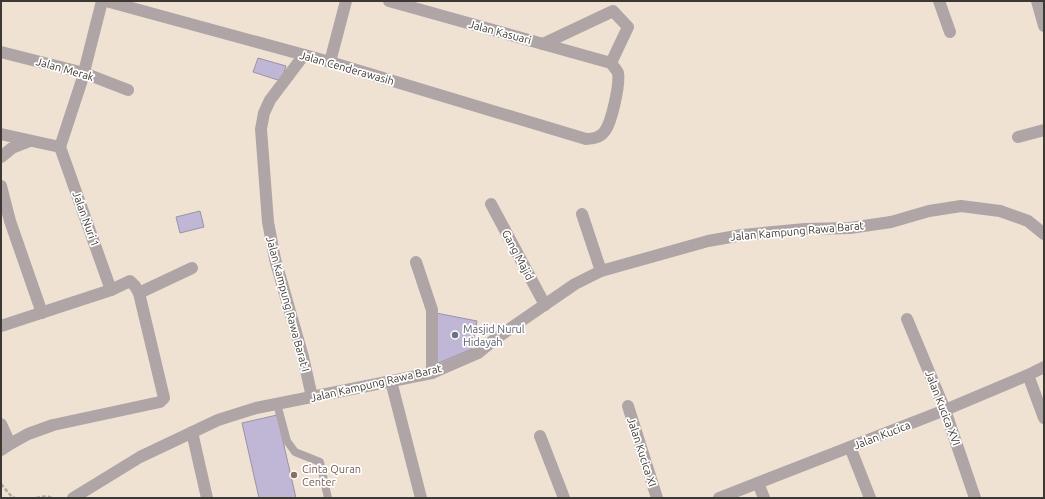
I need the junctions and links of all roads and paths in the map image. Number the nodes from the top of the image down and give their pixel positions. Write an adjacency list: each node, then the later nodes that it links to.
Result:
1 (102, 1): 14 (street)
2 (106, 1): 11 (street, Jalan Cenderawasih)
3 (346, 1): 12 (street)
4 (389, 1): 9 (street, Jalan Kasuari)
5 (939, 1): 8 (street)
6 (1037, 1): 7 (street)
7 (1044, 26)
8 (950, 32)
9 (543, 44): 13 (street, Jalan Kasuari); 13 (street)
10 (1, 52): 14 (street, Jalan Merak)
11 (304, 55): 12 (street, Jalan Cenderawasih); 40 (street, Jalan Kampung Rawa Barat I)
12 (330, 62): 13 (street, Jalan Cenderawasih)
13 (611, 62)
14 (84, 74): 15 (street, Jalan Merak); 20 (street)
15 (128, 90)
16 (1044, 130): 18 (street)
17 (1, 134): 19 (street)
18 (1018, 137)
19 (30, 142): 20 (street); 21 (street)
20 (60, 147): 30 (street, Jalan Nuri 1)
21 (1, 157)
22 (1, 186): 25 (street)
23 (491, 204): 32 (street, Gang Majid)
24 (582, 214): 29 (street)
25 (6, 223): 33 (street)
26 (1044, 234): 29 (street, Jalan Kampung Rawa Barat)
27 (416, 262): 37 (street)
28 (192, 268): 31 (street)
29 (601, 271): 32 (street, Jalan Kampung Rawa Barat)
30 (111, 290): 31 (street); 33 (street)
31 (139, 293): 48 (street)
32 (545, 305): 37 (street, Jalan Kampung Rawa Barat)
33 (42, 312): 35 (street)
34 (907, 319): 43 (street, Jalan Kucica XVI)
35 (1, 326)
36 (1044, 367): 38 (street, Jalan Kucica)
37 (432, 373): 39 (street, Jalan Kampung Rawa Barat)
38 (1028, 376): 43 (street, Jalan Kucica); 44 (street)
39 (391, 381): 40 (street, Jalan Kampung Rawa Barat); 58 (street)
40 (312, 397): 41 (street, Jalan Kampung Rawa Barat)
41 (277, 404): 46 (street, Jalan Kampung Rawa Barat); 57 (lane)
42 (628, 406): 60 (street, Jalan Kucica XI)
43 (945, 410): 49 (street, Jalan Kucica); 64 (street, Jalan Kucica XVI)
44 (1044, 418)
45 (1, 424): 48 (street)
46 (192, 432): 55 (street, Jalan Kampung Rawa Barat); 56 (street)
47 (540, 436): 59 (street)
48 (5, 447)
49 (850, 447): 50 (street, Jalan Kucica); 63 (street)
50 (758, 483): 61 (street, Jalan Kucica); 62 (street)
51 (1, 484): 52 (path)
52 (15, 498)
53 (36, 498): 54 (path)
54 (52, 498)
55 (73, 498)
56 (206, 498)
57 (328, 498)
58 (421, 498)
59 (564, 498)
60 (657, 498)
61 (719, 498)
62 (764, 498)
63 (870, 498)
64 (975, 498)

